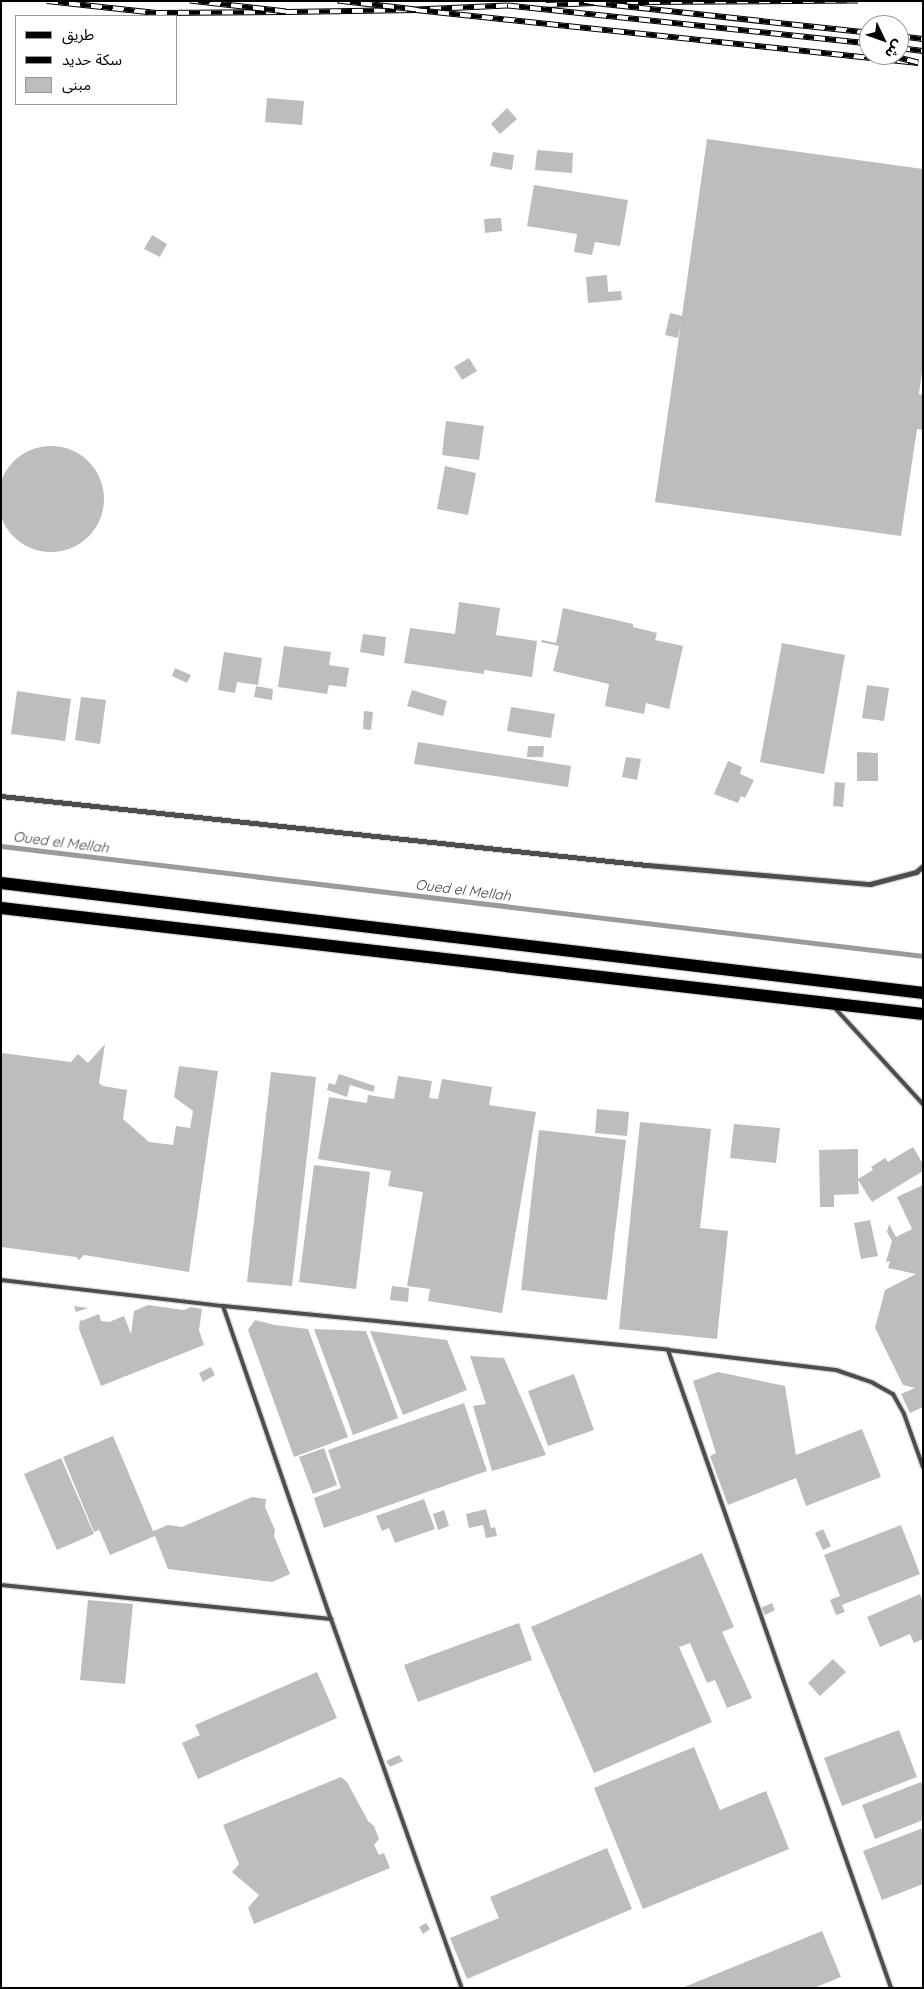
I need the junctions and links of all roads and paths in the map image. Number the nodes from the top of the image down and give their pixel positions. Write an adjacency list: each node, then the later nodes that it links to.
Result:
1 (1, 796): 2 (street)
2 (923, 866)
3 (1, 883): 5 (main road)
4 (1, 908): 6 (main road)
5 (923, 993)
6 (831, 1004): 7 (main road); 8 (lane)
7 (923, 1014)
8 (923, 1104)
9 (1, 1280): 10 (lane)
10 (223, 1306): 11 (lane); 14 (lane)
11 (668, 1350): 12 (lane); 16 (lane)
12 (923, 1467)
13 (1, 1584): 14 (lane)
14 (331, 1620): 15 (lane)
15 (462, 1988)
16 (891, 1988)

